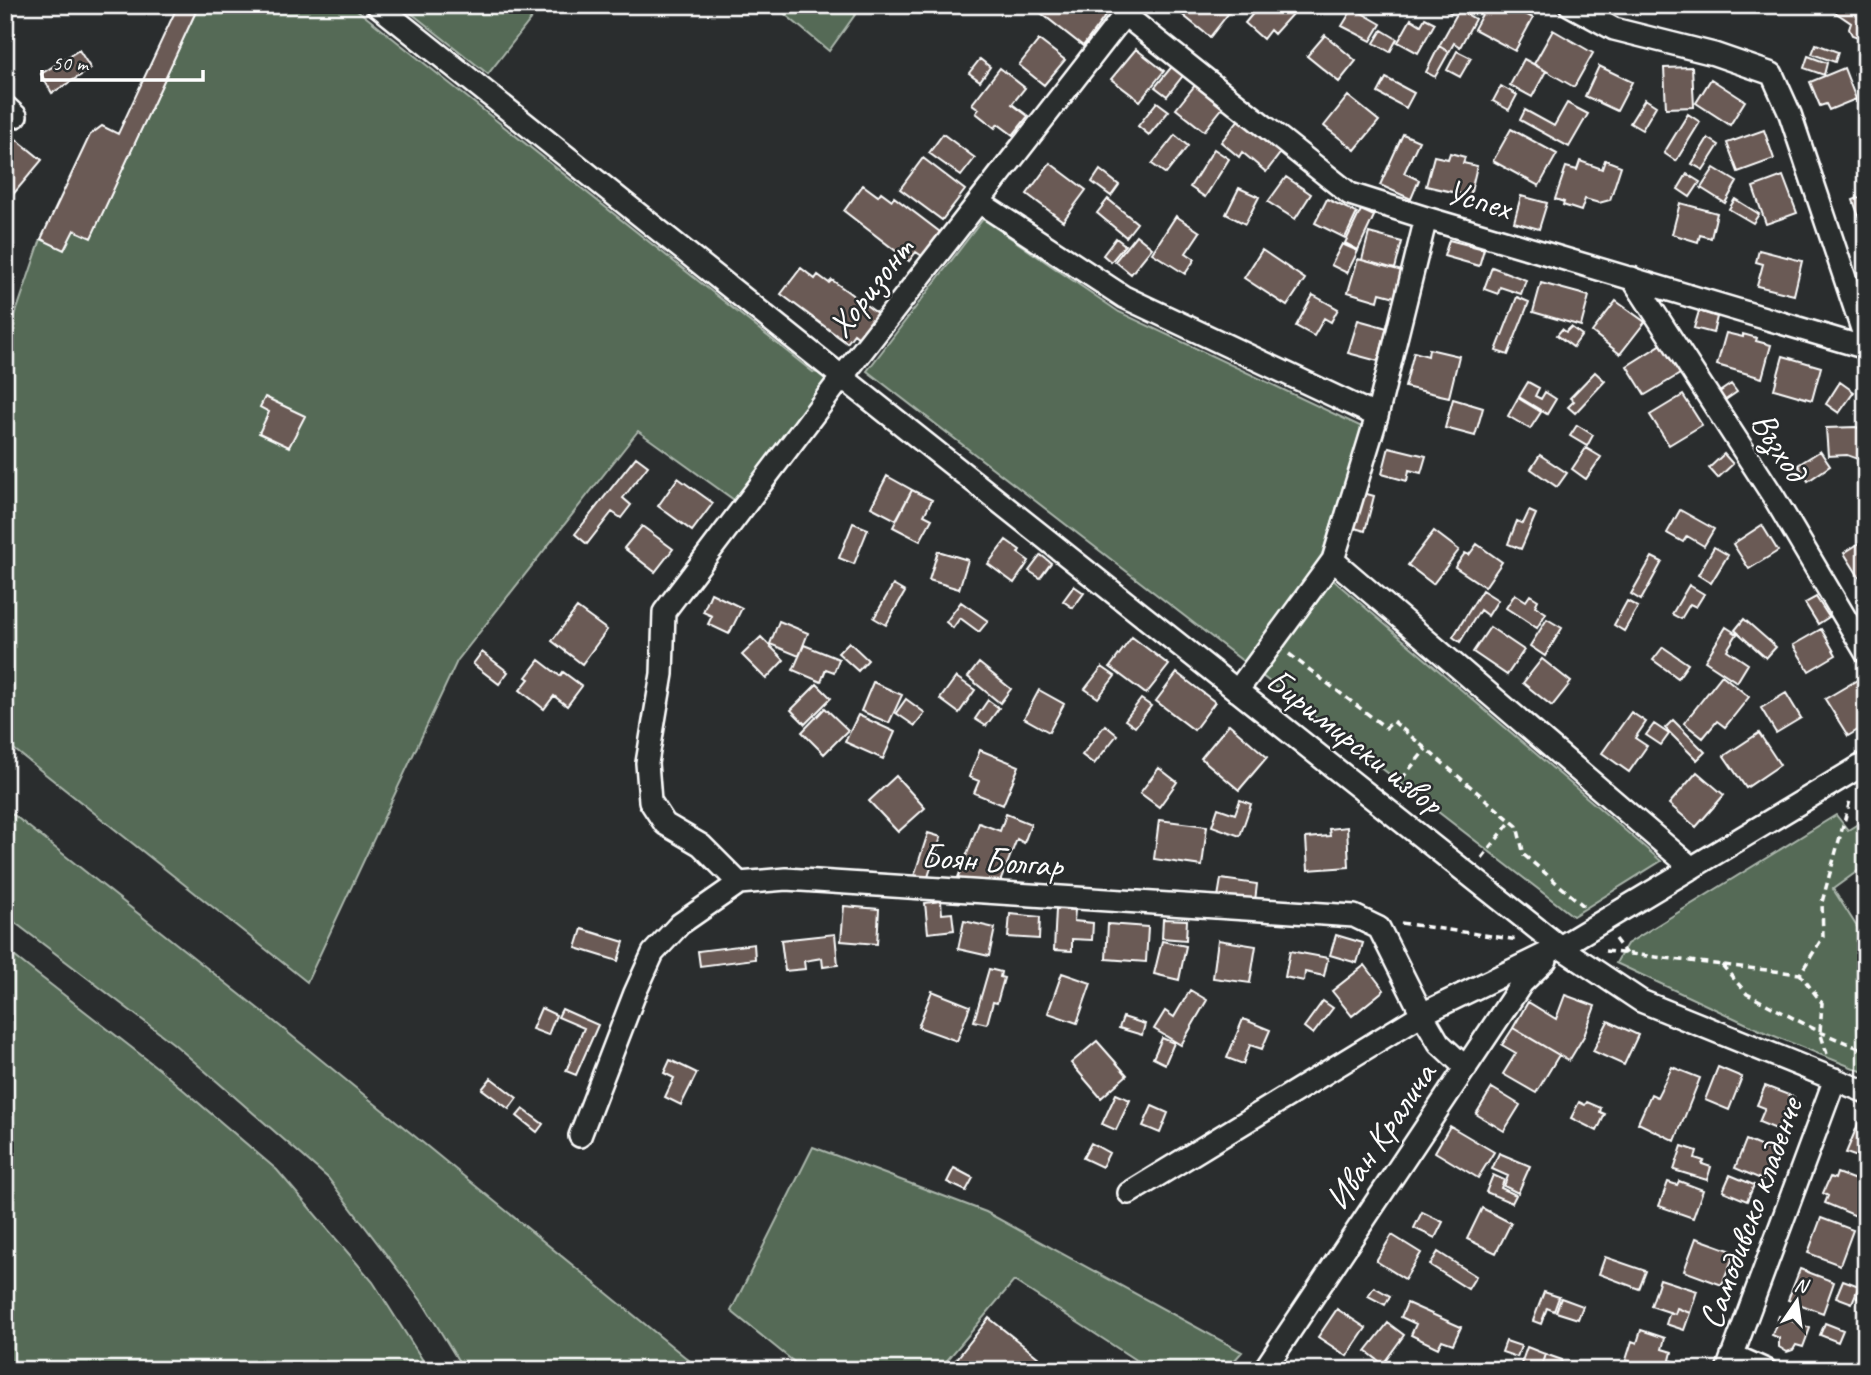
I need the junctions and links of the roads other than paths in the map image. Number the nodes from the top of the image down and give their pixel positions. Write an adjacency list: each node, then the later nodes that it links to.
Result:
1 (377, 5): 9 (street, Биримирски извор)
2 (1570, 5): 7 (street)
3 (1129, 10): 4 (street, Хоризонт); 5 (street, Успех)
4 (979, 202): 9 (street, Хоризонт); 10 (street)
5 (1426, 218): 6 (street, Успех); 10 (street)
6 (1633, 278): 8 (street, Успех); 12 (street, Възход)
7 (1866, 341)
8 (1866, 348)
9 (842, 377): 13 (street, Биримирски извор); 16 (street, Хоризонт)
10 (1377, 416): 11 (street)
11 (1333, 560): 13 (street); 15 (street)
12 (1866, 653)
13 (1237, 691): 17 (street, Биримирски извор)
14 (1863, 769): 15 (street, Иван Кралича)
15 (1692, 868): 17 (street, Иван Кралича)
16 (739, 883): 18 (street, Боян Болгар); 22 (street, Боян Болгар)
17 (1560, 947): 18 (street, Иван Кралича); 19 (street, Иван Кралича); 20 (street, Биримирски извор)
18 (1422, 1014): 19 (street, Боян Болгар); 23 (street, Иван Кралича)
19 (1466, 1068): 25 (street, Иван Кралича)
20 (1835, 1079): 21 (street, Биримирски извор); 24 (street, Самодивско кладенче)
21 (1866, 1092)
22 (580, 1136)
23 (1129, 1194)
24 (1730, 1362): 26 (street)
25 (1264, 1370)
26 (1766, 1370)

